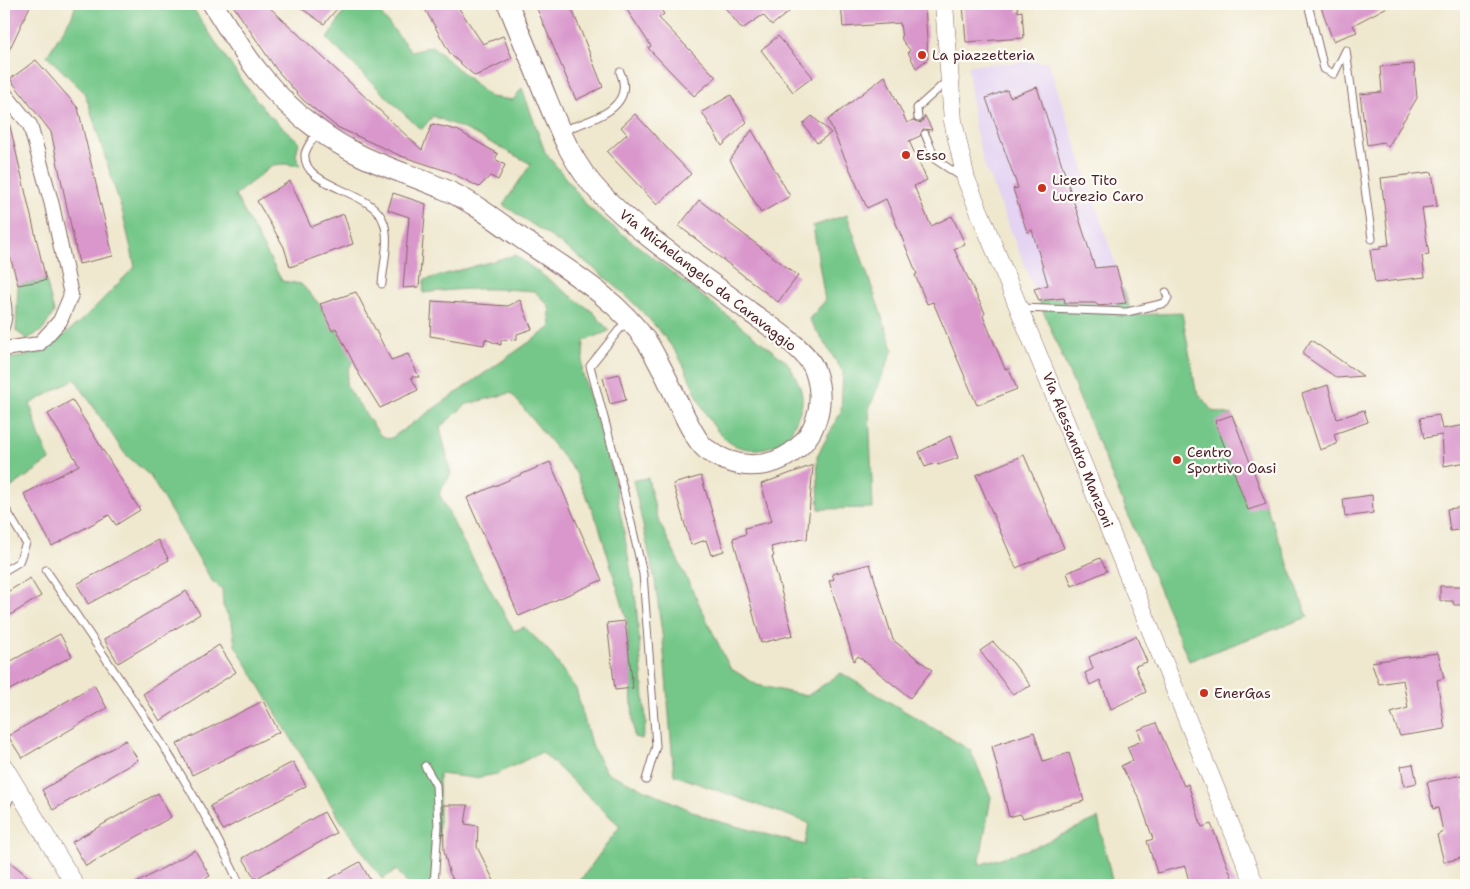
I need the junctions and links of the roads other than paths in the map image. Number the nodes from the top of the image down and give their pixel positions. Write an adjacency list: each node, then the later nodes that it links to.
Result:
1 (213, 4): 9 (main road, Via Michelangelo da Caravaggio)
2 (508, 4): 10 (main road, Via Michelangelo da Caravaggio)
3 (944, 4): 6 (street, Via Alessandro Manzoni)
4 (1308, 4): 13 (lane)
5 (620, 72): 10 (lane)
6 (950, 80): 8 (lane); 12 (street, Via Alessandro Manzoni)
7 (4, 93): 20 (street)
8 (918, 118)
9 (318, 130): 14 (lane); 18 (main road, Via Michelangelo da Caravaggio)
10 (560, 131): 18 (main road, Via Michelangelo da Caravaggio)
11 (925, 134): 12 (lane)
12 (966, 178): 17 (street, Via Alessandro Manzoni)
13 (1372, 239)
14 (382, 284)
15 (4, 291): 19 (lane)
16 (1166, 292): 17 (lane)
17 (1020, 308): 32 (street, Via Alessandro Manzoni)
18 (627, 320): 26 (lane)
19 (4, 331)
20 (4, 349)
21 (4, 506): 23 (lane)
22 (46, 570): 30 (lane)
23 (4, 571)
24 (425, 766): 31 (lane)
25 (4, 767): 27 (street)
26 (646, 780)
27 (16, 787): 28 (lane); 29 (street)
28 (4, 810)
29 (75, 885)
30 (240, 885)
31 (434, 885)
32 (1255, 885)

